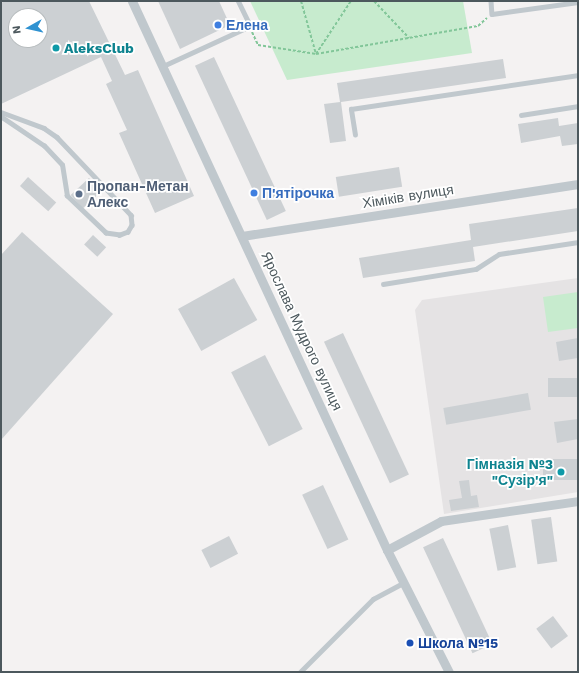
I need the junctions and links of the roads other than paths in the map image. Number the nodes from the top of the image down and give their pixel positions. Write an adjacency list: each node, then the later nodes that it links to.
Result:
1 (132, 1): 5 (street, Ярослава Мудрого вулиця)
2 (238, 1): 5 (lane)
3 (491, 1): 4 (lane)
4 (578, 2)
5 (163, 66): 13 (street, Ярослава Мудрого вулиця)
6 (578, 75): 11 (lane)
7 (578, 106): 9 (lane)
8 (1, 112): 10 (lane)
9 (521, 115)
10 (1, 117)
11 (355, 135)
12 (578, 184): 13 (street, Хіміків вулиця)
13 (242, 236): 17 (street, Ярослава Мудрого вулиця)
14 (578, 242): 15 (lane)
15 (383, 284)
16 (578, 501): 17 (street)
17 (388, 550): 18 (street, Ярослава Мудрого вулиця)
18 (404, 583): 19 (lane); 20 (street, Ярослава Мудрого вулиця)
19 (300, 672)
20 (448, 672)

